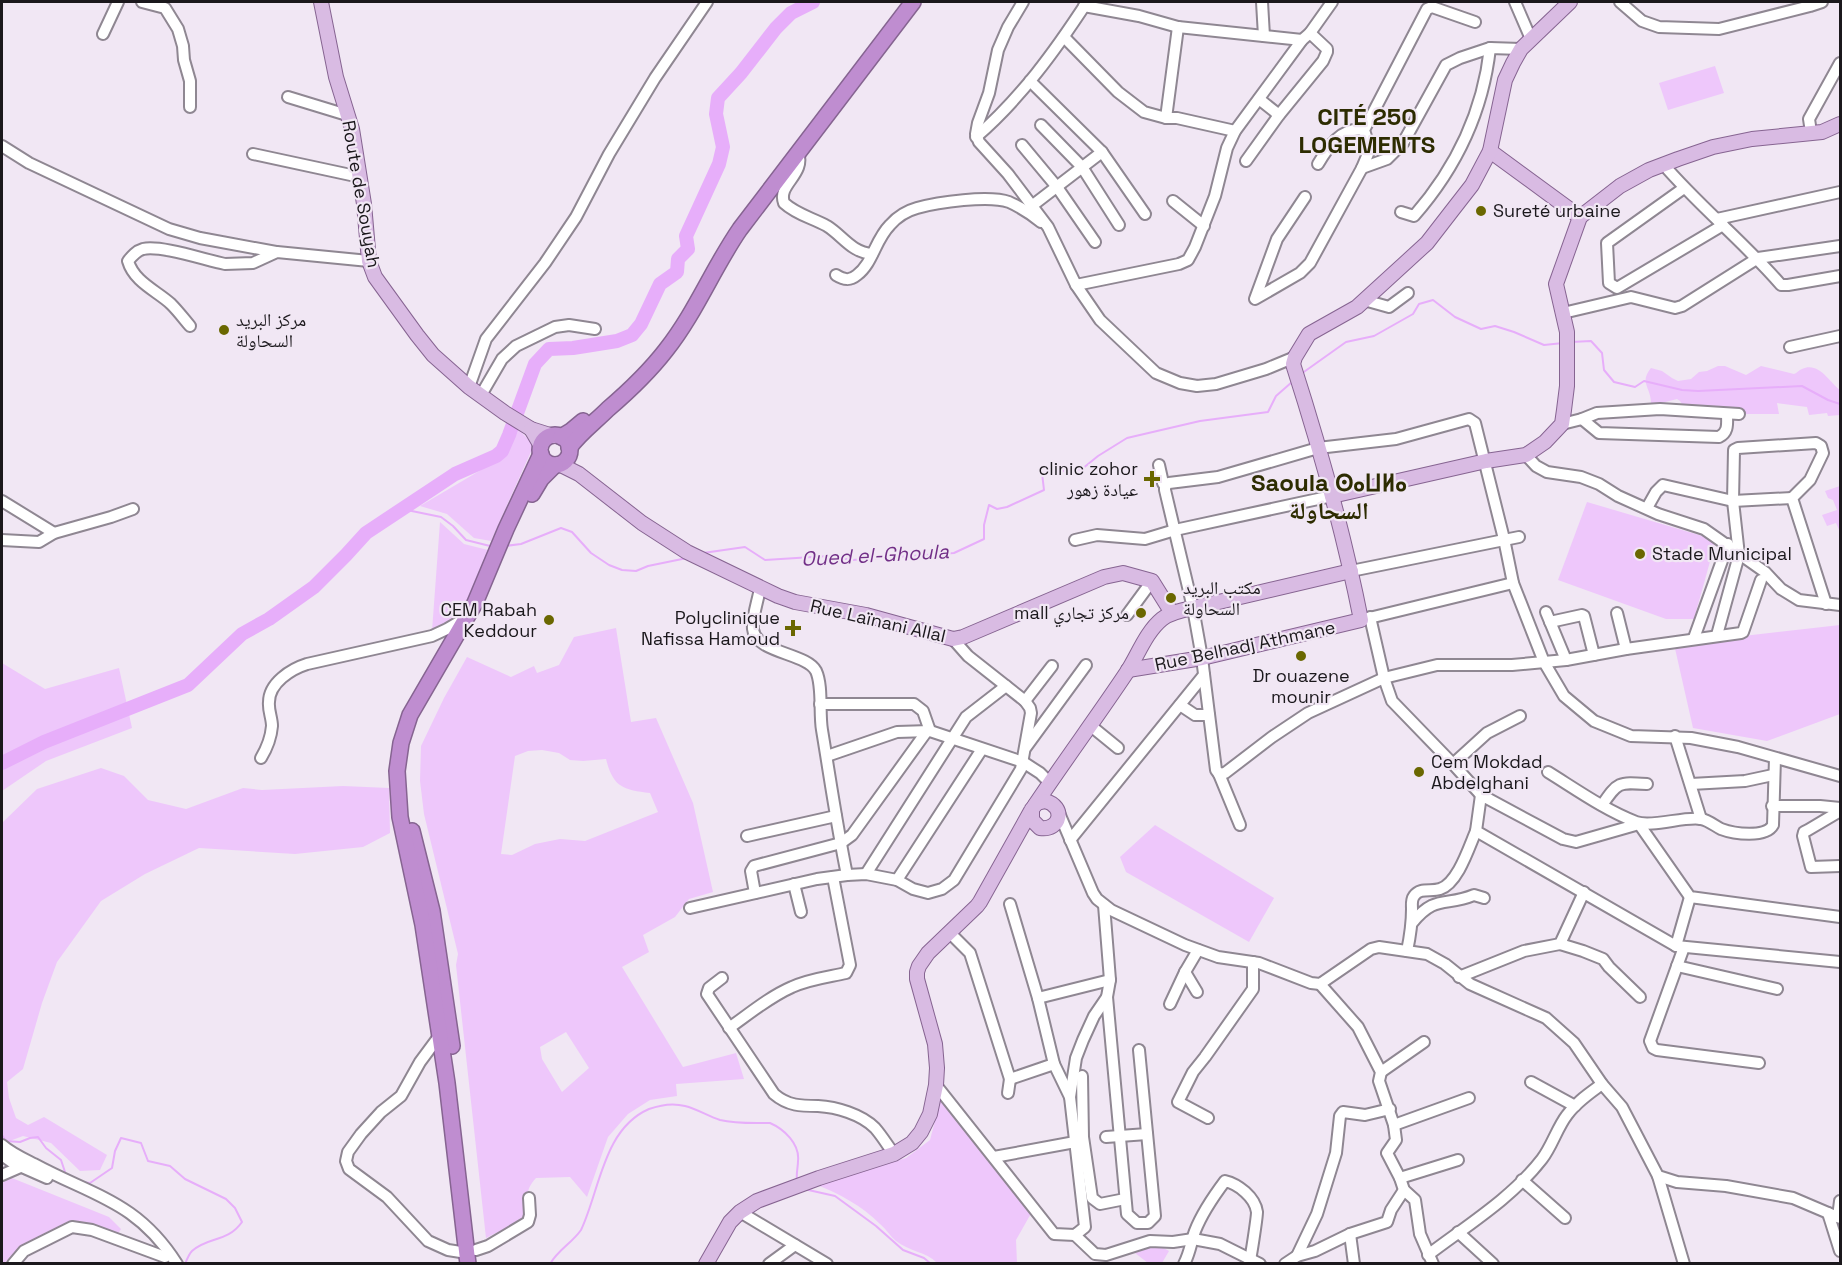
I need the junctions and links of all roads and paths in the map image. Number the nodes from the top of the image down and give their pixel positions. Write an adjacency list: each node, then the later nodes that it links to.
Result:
1 (118, 2): 18 (street)
2 (142, 2): 15 (street)
3 (321, 2): 30 (main road, Route de Souyah)
4 (707, 2): 82 (street)
5 (901, 2): 89 (highway)
6 (913, 2): 42 (highway)
7 (1023, 2): 38 (street)
8 (1262, 2): 19 (street)
9 (1332, 2): 21 (street)
10 (1515, 2): 22 (street)
11 (1570, 2): 22 (main road)
12 (1620, 2): 13 (street)
13 (1822, 2)
14 (1086, 4): 17 (street); 20 (street)
15 (166, 5): 29 (street)
16 (1475, 22): 35 (street)
17 (1178, 27): 19 (street); 32 (street)
18 (104, 34)
19 (1264, 36): 21 (street)
20 (1064, 37): 26 (street); 32 (street)
21 (1306, 37): 28 (street); 31 (street)
22 (1531, 39): 24 (main road)
23 (1490, 48): 24 (street); 49 (street); 57 (street)
24 (1521, 49): 41 (main road)
25 (1840, 63): 37 (street)
26 (1030, 81): 38 (street); 43 (street)
27 (288, 97): 30 (street)
28 (1259, 99): 31 (street); 36 (street)
29 (190, 107)
30 (347, 115): 50 (main road, Route de Souyah)
31 (1279, 116): 45 (street)
32 (1166, 118): 36 (street)
33 (1041, 124): 48 (street)
34 (1840, 124): 37 (main road)
35 (1364, 130): 46 (street); 49 (street)
36 (1235, 131): 62 (street)
37 (1811, 132): 47 (main road)
38 (976, 137): 56 (street)
39 (1022, 145): 51 (street)
40 (2, 146): 66 (street)
41 (1490, 151): 59 (main road); 75 (main road)
42 (798, 152): 67 (street); 89 (highway)
43 (1102, 152): 48 (street); 58 (street)
44 (253, 154): 50 (street)
45 (1246, 161)
46 (1318, 164)
47 (1663, 164): 52 (street); 59 (main road)
48 (1082, 167): 51 (street); 61 (street)
49 (1362, 168): 54 (street)
50 (360, 177): 69 (main road, Route de Souyah)
51 (1057, 187): 56 (street); 64 (street)
52 (1684, 188): 60 (street); 74 (street)
53 (1840, 192): 60 (street)
54 (1305, 197)
55 (1173, 201): 62 (street)
56 (1033, 205): 63 (street)
57 (1401, 212)
58 (1145, 214)
59 (1580, 217): 76 (main road)
60 (1720, 222): 68 (street); 74 (street)
61 (1119, 225)
62 (1204, 226): 72 (street)
63 (1048, 227): 67 (street); 72 (street)
64 (1095, 242)
65 (1840, 246): 68 (street)
66 (277, 252): 69 (street); 77 (street)
67 (872, 254): 70 (street)
68 (1758, 258): 71 (street); 74 (street)
69 (369, 261): 82 (main road, Route de Souyah)
70 (836, 275)
71 (1840, 276)
72 (1076, 285): 81 (street)
73 (1408, 292): 75 (street)
74 (1618, 294): 76 (street)
75 (1364, 300): 81 (main road)
76 (1563, 313): 87 (main road)
77 (190, 326)
78 (594, 328): 83 (street)
79 (1840, 336): 80 (street)
80 (1790, 347)
81 (1294, 361): 90 (main road)
82 (469, 387): 83 (main road, Route de Souyah)
83 (481, 395): 88 (main road, Route de Souyah)
84 (1727, 414): 85 (street); 86 (street); 86 (street)
85 (1739, 414)
86 (1582, 419): 87 (street)
87 (1562, 424): 92 (main road)
88 (525, 425): 89 (main road, Route de Souyah); 91 (main road, Route de Souyah)
89 (563, 443): 91 (highway); 94 (highway); 96 (main road)
90 (1318, 448): 93 (street); 97 (street); 98 (main road)
91 (541, 450): 94 (highway); 105 (highway)
92 (1526, 455): 93 (main road); 102 (street)
93 (1486, 461): 98 (main road); 108 (street)
94 (557, 464): 96 (main road); 105 (highway)
95 (1159, 465): 97 (street)
96 (579, 474): 118 (main road, Rue Laïnani Allal)
97 (1165, 486): 104 (street)
98 (1332, 496): 104 (street); 114 (main road)
99 (1792, 498): 101 (street); 101 (street); 119 (street)
100 (2, 501): 106 (street)
101 (1733, 501): 102 (street); 112 (street)
102 (1647, 508): 111 (street)
103 (133, 509): 106 (street)
104 (1175, 530): 110 (street); 121 (street)
105 (510, 531): 113 (highway)
106 (54, 533): 109 (street)
107 (1519, 537): 108 (street)
108 (1504, 539): 114 (street); 117 (street)
109 (2, 540)
110 (1075, 540)
111 (1728, 544): 112 (street); 128 (street)
112 (1739, 555): 119 (street); 127 (street)
113 (500, 557): 124 (highway); 266 (highway)
114 (1351, 572): 121 (main road); 126 (main road)
115 (1761, 580): 127 (street)
116 (1152, 581): 122 (main road); 125 (street); 129 (main road, Rue Laïnani Allal)
117 (1513, 583): 126 (street); 134 (street)
118 (760, 588): 129 (main road, Rue Laïnani Allal); 142 (street)
119 (1826, 604): 120 (street)
120 (1840, 605)
121 (1193, 608): 122 (main road); 132 (street)
122 (1172, 613): 137 (main road)
123 (1617, 613): 130 (street)
124 (469, 615): 154 (street); 219 (highway)
125 (1127, 615)
126 (1365, 619): 132 (main road, Rue Belhadj Athmane); 139 (street)
127 (1717, 635): 128 (street)
128 (1694, 638): 130 (street)
129 (953, 639): 140 (street)
130 (1626, 649): 131 (street)
131 (1594, 655): 133 (street); 133 (street)
132 (1202, 658): 137 (main road, Rue Belhadj Athmane); 138 (street)
133 (1566, 660): 134 (street)
134 (1544, 662): 139 (street); 148 (street)
135 (1086, 665): 150 (street)
136 (1052, 666): 141 (street)
137 (1128, 670): 146 (main road)
138 (1204, 675): 143 (street); 144 (street)
139 (1384, 678): 157 (street); 158 (street)
140 (1006, 686): 141 (street); 149 (street)
141 (1026, 701): 150 (street)
142 (820, 704): 147 (street); 153 (street)
143 (1180, 705): 144 (street); 180 (street)
144 (1209, 715): 158 (street)
145 (1520, 716): 157 (street)
146 (1090, 726): 151 (street); 162 (main road)
147 (929, 731): 149 (street); 153 (street); 181 (street)
148 (1675, 736): 155 (street); 164 (street)
149 (952, 738): 152 (street); 184 (street)
150 (1025, 748): 156 (street)
151 (1118, 748)
152 (982, 749): 156 (street); 187 (street)
153 (827, 756): 172 (street)
154 (261, 758)
155 (1775, 758): 160 (street); 161 (street)
156 (1023, 762): 162 (street); 187 (street)
157 (1453, 764): 165 (street)
158 (1218, 772): 176 (street)
159 (1548, 772): 166 (street)
160 (1773, 775): 164 (street); 167 (street)
161 (1840, 776)
162 (1050, 783): 169 (main road); 171 (main road)
163 (1647, 784): 166 (street)
164 (1691, 784): 173 (street)
165 (1481, 795): 175 (street); 178 (street)
166 (1602, 805): 175 (street)
167 (1772, 806): 168 (street); 173 (street)
168 (1820, 806): 170 (street); 174 (street)
169 (1033, 807): 171 (main road); 177 (main road); 182 (main road)
170 (1840, 809): 174 (street)
171 (1057, 810): 177 (main road); 180 (street)
172 (836, 816): 179 (street); 181 (street)
173 (1701, 819): 175 (street)
174 (1825, 821): 183 (street)
175 (1639, 824): 191 (street)
176 (1240, 825)
177 (1048, 828): 180 (street); 182 (main road)
178 (1476, 831): 190 (street); 198 (street)
179 (747, 836)
180 (1068, 836): 194 (street)
181 (841, 843): 185 (street); 189 (street)
182 (1004, 859): 199 (main road)
183 (1840, 866)
184 (866, 874): 185 (street); 187 (street)
185 (847, 875): 186 (street)
186 (833, 877): 188 (street); 218 (street)
187 (897, 880)
188 (794, 884): 189 (street); 196 (street)
189 (755, 892): 195 (street)
190 (1584, 892): 200 (street); 201 (street)
191 (1690, 897): 197 (street); 201 (street)
192 (1484, 898): 198 (street)
193 (1010, 904): 216 (street)
194 (1104, 905): 202 (street); 210 (street)
195 (690, 908)
196 (801, 912)
197 (1840, 917)
198 (1412, 923): 203 (street)
199 (950, 933): 226 (street); 229 (main road)
200 (1560, 944): 208 (street); 214 (street)
201 (1680, 947): 205 (street); 206 (street)
202 (1198, 950): 204 (street); 207 (street)
203 (1407, 951): 208 (street); 211 (street)
204 (1253, 962): 211 (street); 235 (street)
205 (1840, 962)
206 (1677, 966): 212 (street); 222 (street)
207 (1185, 972): 213 (street); 217 (street)
208 (1459, 977): 228 (street)
209 (722, 978): 218 (street)
210 (1110, 980): 215 (street); 216 (street)
211 (1320, 984): 224 (street)
212 (1777, 989)
213 (1197, 992)
214 (1640, 996)
215 (1107, 997): 231 (street); 238 (street)
216 (1038, 998): 223 (street)
217 (1170, 1004)
218 (729, 1028): 243 (street)
219 (440, 1035): 266 (highway); 266 (street)
220 (1424, 1042): 224 (street)
221 (1139, 1050): 237 (street)
222 (1759, 1063)
223 (1054, 1064): 226 (street); 231 (street)
224 (1381, 1072): 234 (street)
225 (1082, 1076): 253 (street)
226 (1010, 1079): 230 (street)
227 (1531, 1082): 233 (street)
228 (1602, 1084): 233 (street); 248 (street)
229 (936, 1085): 243 (main road); 244 (street)
230 (1008, 1093)
231 (1070, 1097): 240 (street)
232 (1469, 1098): 236 (street)
233 (1575, 1106): 250 (street)
234 (1390, 1109): 236 (street); 265 (street)
235 (1208, 1118)
236 (1394, 1125): 249 (street)
237 (1147, 1134): 238 (street); 254 (street)
238 (1119, 1136): 239 (street); 254 (street)
239 (1106, 1137)
240 (1075, 1142): 244 (street); 253 (street)
241 (2, 1145): 246 (street)
242 (2, 1155): 246 (street)
243 (894, 1155): 256 (main road)
244 (994, 1157): 261 (street)
245 (1458, 1160): 249 (street)
246 (25, 1164): 247 (street); 268 (street); 271 (street)
247 (2, 1175)
248 (1658, 1176): 257 (street); 279 (street)
249 (1400, 1178): 251 (street)
250 (1522, 1179): 258 (street); 259 (street)
251 (1404, 1190): 260 (street); 267 (street)
252 (529, 1198): 266 (street)
253 (1087, 1198): 254 (street); 261 (street)
254 (1125, 1199)
255 (1840, 1201): 257 (street)
256 (740, 1212): 263 (street); 272 (main road)
257 (1836, 1216): 264 (street)
258 (1565, 1218)
259 (1458, 1232): 267 (street); 278 (street)
260 (1350, 1234): 265 (street); 277 (street)
261 (1075, 1235): 262 (street)
262 (1193, 1239): 269 (street); 269 (street); 275 (street)
263 (795, 1245): 273 (street); 274 (street)
264 (1840, 1251)
265 (1297, 1256): 276 (street)
266 (472, 1258)
267 (1430, 1259)
268 (167, 1260): 270 (street)
269 (1253, 1262)
270 (13, 1263)
271 (177, 1263)
272 (706, 1263)
273 (769, 1263)
274 (827, 1263)
275 (1184, 1263)
276 (1285, 1263)
277 (1354, 1263)
278 (1493, 1263)
279 (1683, 1263)

